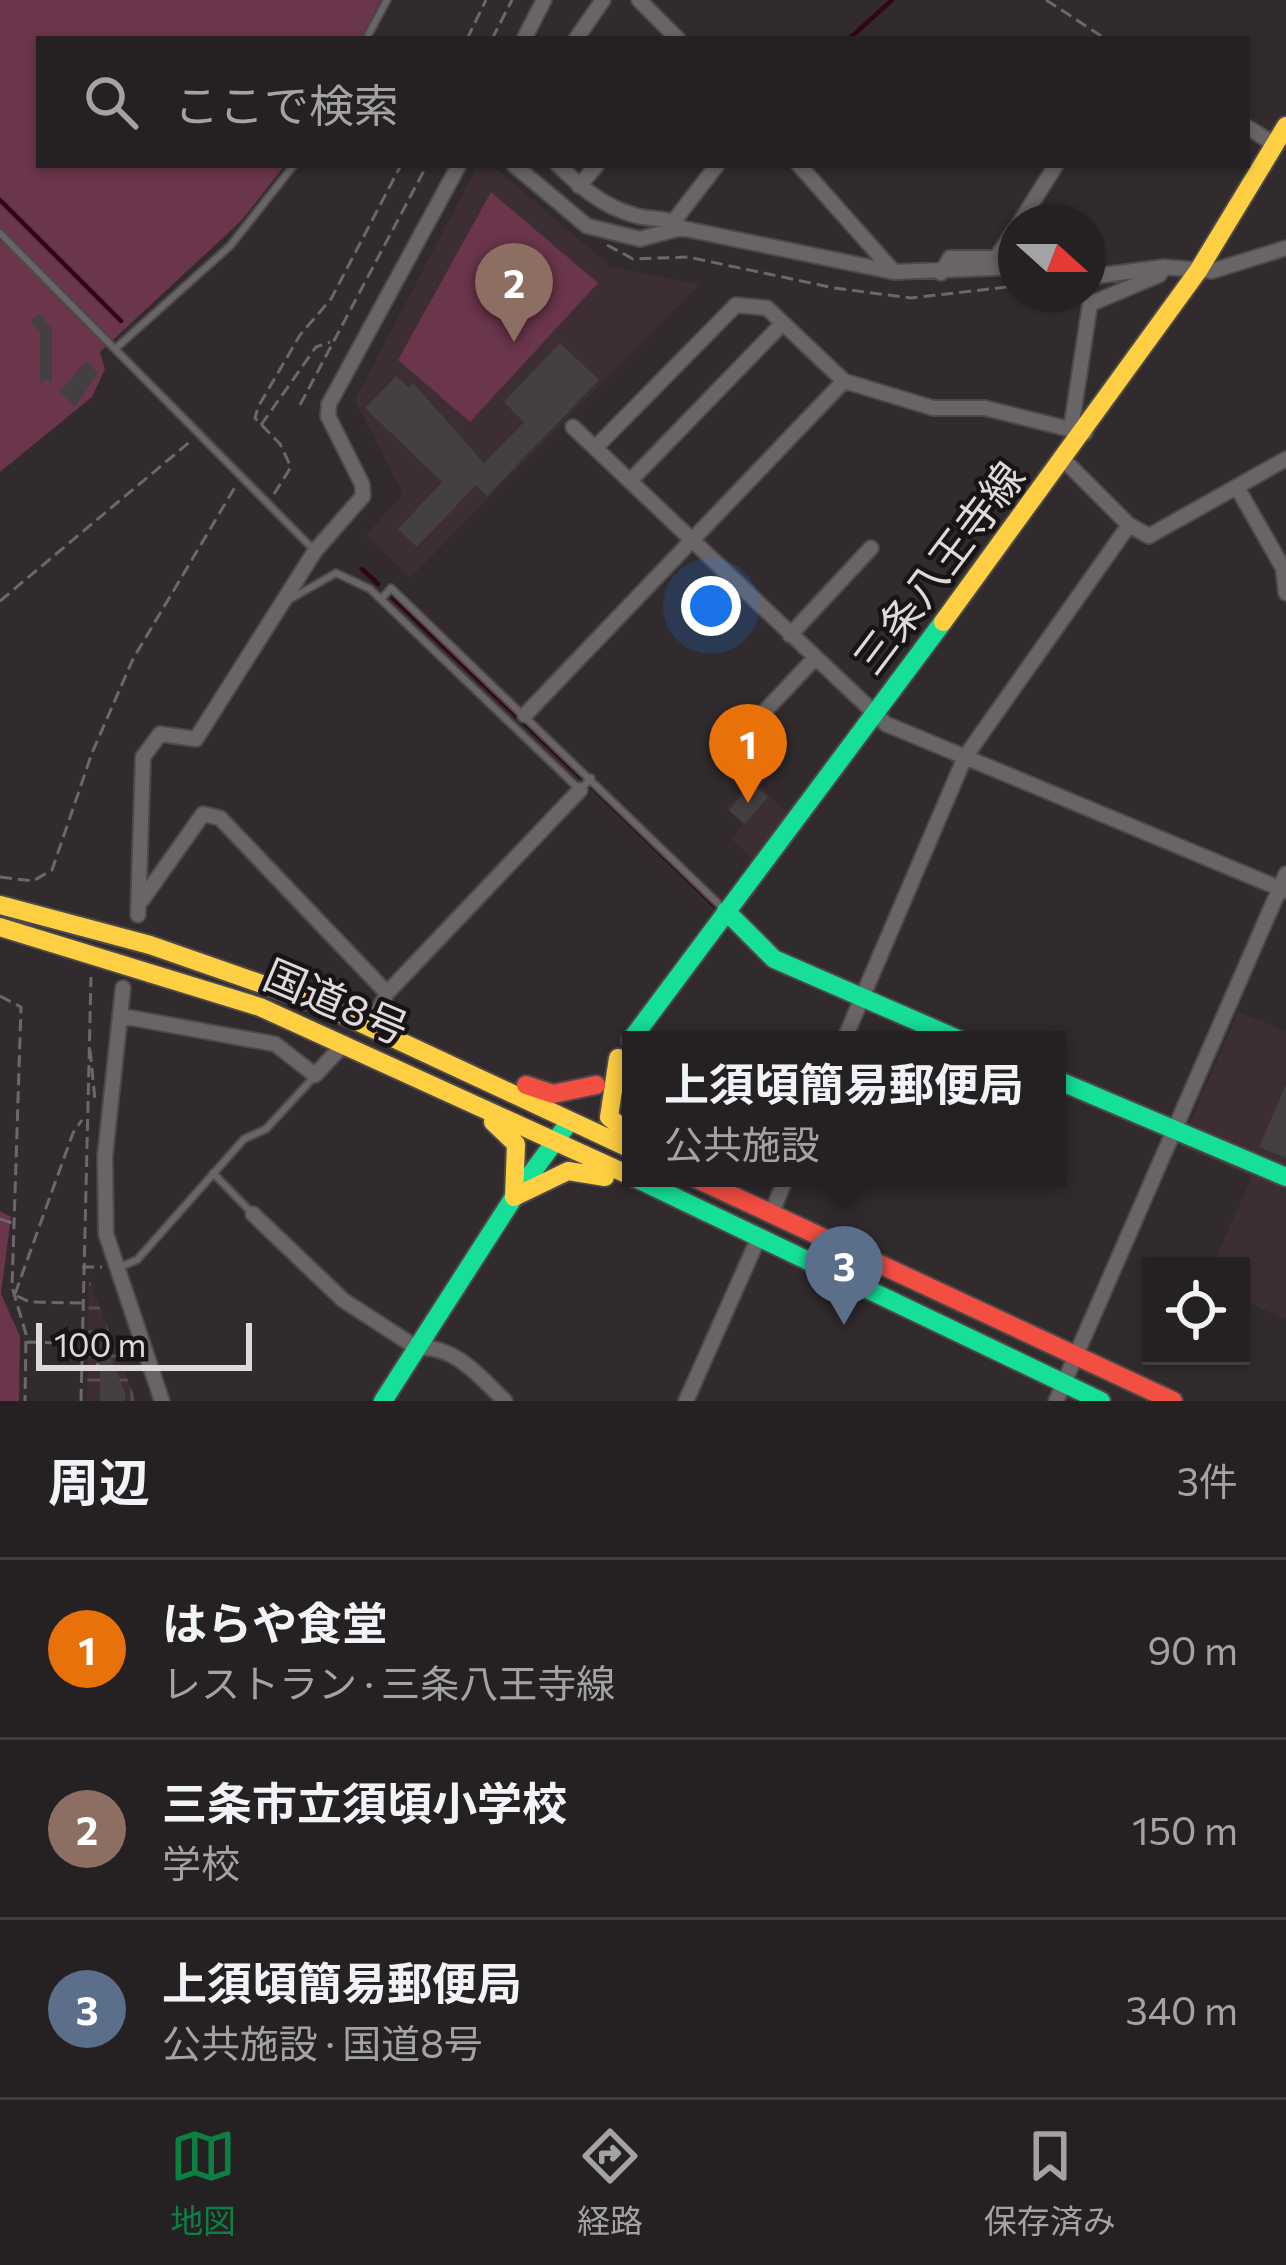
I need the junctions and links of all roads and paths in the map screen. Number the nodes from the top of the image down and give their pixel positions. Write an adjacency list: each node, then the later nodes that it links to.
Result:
1 (387, 0): 8 (lane)
2 (486, 0): 9 (path)
3 (512, 0): 10 (path)
4 (544, 0): 11 (street)
5 (603, 0): 12 (street)
6 (639, 0): 13 (street)
7 (1046, 0): 14 (path)
8 (368, 36)
9 (468, 36)
10 (494, 36)
11 (526, 36)
12 (578, 36)
13 (675, 36)
14 (1102, 36)
15 (1286, 126): 17 (main road, 三条八王寺線)
16 (1250, 129): 17 (street)
17 (1274, 144): 37 (main road, 三条八王寺線)
18 (292, 168): 44 (lane)
19 (398, 168): 47 (path)
20 (425, 168): 43 (path)
21 (457, 168): 61 (street)
22 (518, 168): 31 (street)
23 (561, 168): 28 (street)
24 (595, 168): 28 (street)
25 (715, 168): 30 (street)
26 (802, 168): 38 (street)
27 (1055, 168): 29 (street)
28 (580, 186): 30 (street)
29 (1032, 204)
30 (678, 225): 31 (street); 38 (street)
31 (587, 226): 41 (path)
32 (0, 233): 44 (lane)
33 (1286, 248): 37 (street)
34 (998, 256): 39 (street)
35 (1164, 267): 37 (street); 40 (street); 49 (street)
36 (998, 268): 39 (street)
37 (1198, 271): 49 (main road, 三条八王寺線)
38 (894, 272): 39 (street)
39 (940, 273)
40 (1106, 275)
41 (998, 288)
42 (783, 323): 45 (street); 51 (street); 55 (street)
43 (334, 340): 46 (path); 47 (path)
44 (116, 348): 50 (lane)
45 (844, 381): 49 (street); 59 (street)
46 (300, 405)
47 (260, 426): 57 (path)
48 (573, 427): 51 (street)
49 (1078, 431): 53 (main road, 三条八王寺線)
50 (201, 433): 54 (lane); 64 (path)
51 (596, 448): 55 (street)
52 (1286, 458): 56 (street)
53 (1064, 461): 58 (street); 69 (main road, 三条八王寺線)
54 (245, 477): 57 (lane); 73 (path)
55 (630, 481): 59 (street)
56 (1238, 489): 58 (street); 62 (street)
57 (268, 502): 61 (lane)
58 (1129, 525): 71 (street)
59 (691, 539): 66 (street); 68 (street)
60 (871, 548): 66 (street)
61 (315, 551): 65 (street)
62 (1286, 593)
63 (382, 598): 65 (lane); 68 (lane); 72 (lane)
64 (0, 601)
65 (280, 603): 80 (street)
66 (790, 635): 67 (street)
67 (814, 659): 69 (street); 70 (street)
68 (525, 715): 72 (lane)
69 (874, 715): 71 (street); 76 (main road, 三条八王寺線)
70 (734, 745)
71 (965, 757): 74 (street); 82 (street)
72 (586, 784): 76 (lane); 80 (street)
73 (0, 877)
74 (1284, 884): 100 (street)
75 (0, 905): 84 (main road, 国道8号)
76 (726, 911): 82 (main road); 85 (main road, 三条八王寺線)
77 (0, 927): 88 (main road, 国道8号)
78 (95, 967): 89 (path)
79 (123, 988): 83 (street)
80 (387, 993): 84 (street)
81 (0, 996): 117 (path)
82 (861, 1000): 86 (street); 87 (main road)
83 (121, 1016): 93 (street); 120 (street)
84 (371, 1026): 92 (main road, 国道8号)
85 (638, 1031)
86 (848, 1031)
87 (938, 1031)
88 (345, 1043): 93 (street); 94 (main road, 国道8号)
89 (88, 1044): 97 (path); 101 (path)
90 (622, 1052): 91 (main road, 三条八王寺線)
91 (618, 1058): 96 (main road, 三条八王寺線); 99 (main road)
92 (462, 1069): 96 (main road); 98 (main road, 国道8号)
93 (315, 1075): 105 (lane)
94 (422, 1078): 102 (main road, 国道8号); 112 (main road)
95 (1066, 1084): 100 (main road)
96 (596, 1085): 98 (main road, 三条八王寺線)
97 (84, 1119): 119 (path); 121 (path)
98 (570, 1121): 102 (main road, 三条八王寺線); 103 (main road, 国道8号)
99 (622, 1128)
100 (1175, 1128): 106 (main road); 126 (street)
101 (98, 1138)
102 (556, 1140): 104 (main road, 国道8号); 112 (main road, 三条八王寺線)
103 (622, 1145)
104 (622, 1172)
105 (213, 1173): 115 (lane); 120 (lane)
106 (1286, 1177)
107 (622, 1184): 112 (main road)
108 (629, 1187): 113 (main road)
109 (654, 1187): 113 (main road, 国道8号)
110 (717, 1187): 114 (main road)
111 (782, 1187): 114 (street)
112 (514, 1197): 125 (main road, 三条八王寺線)
113 (675, 1197): 118 (main road, 国道8号)
114 (772, 1212): 126 (main road)
115 (253, 1214): 125 (street)
116 (0, 1219): 117 (path)
117 (16, 1225): 121 (path)
118 (759, 1237): 128 (main road, 国道8号); 134 (street)
119 (82, 1267): 120 (path); 122 (path)
120 (109, 1267): 131 (street)
121 (15, 1295): 122 (path); 123 (path)
122 (83, 1303): 124 (path)
123 (26, 1342): 124 (path); 129 (path)
124 (83, 1344): 127 (path); 130 (path)
125 (417, 1348): 132 (main road, 三条八王寺線); 133 (street)
126 (1076, 1356): 128 (street); 136 (main road)
127 (100, 1365)
128 (1060, 1392): 135 (main road, 国道8号)
129 (25, 1401)
130 (81, 1401)
131 (162, 1401)
132 (383, 1401)
133 (505, 1401)
134 (686, 1401)
135 (1101, 1401)
136 (1173, 1401)

